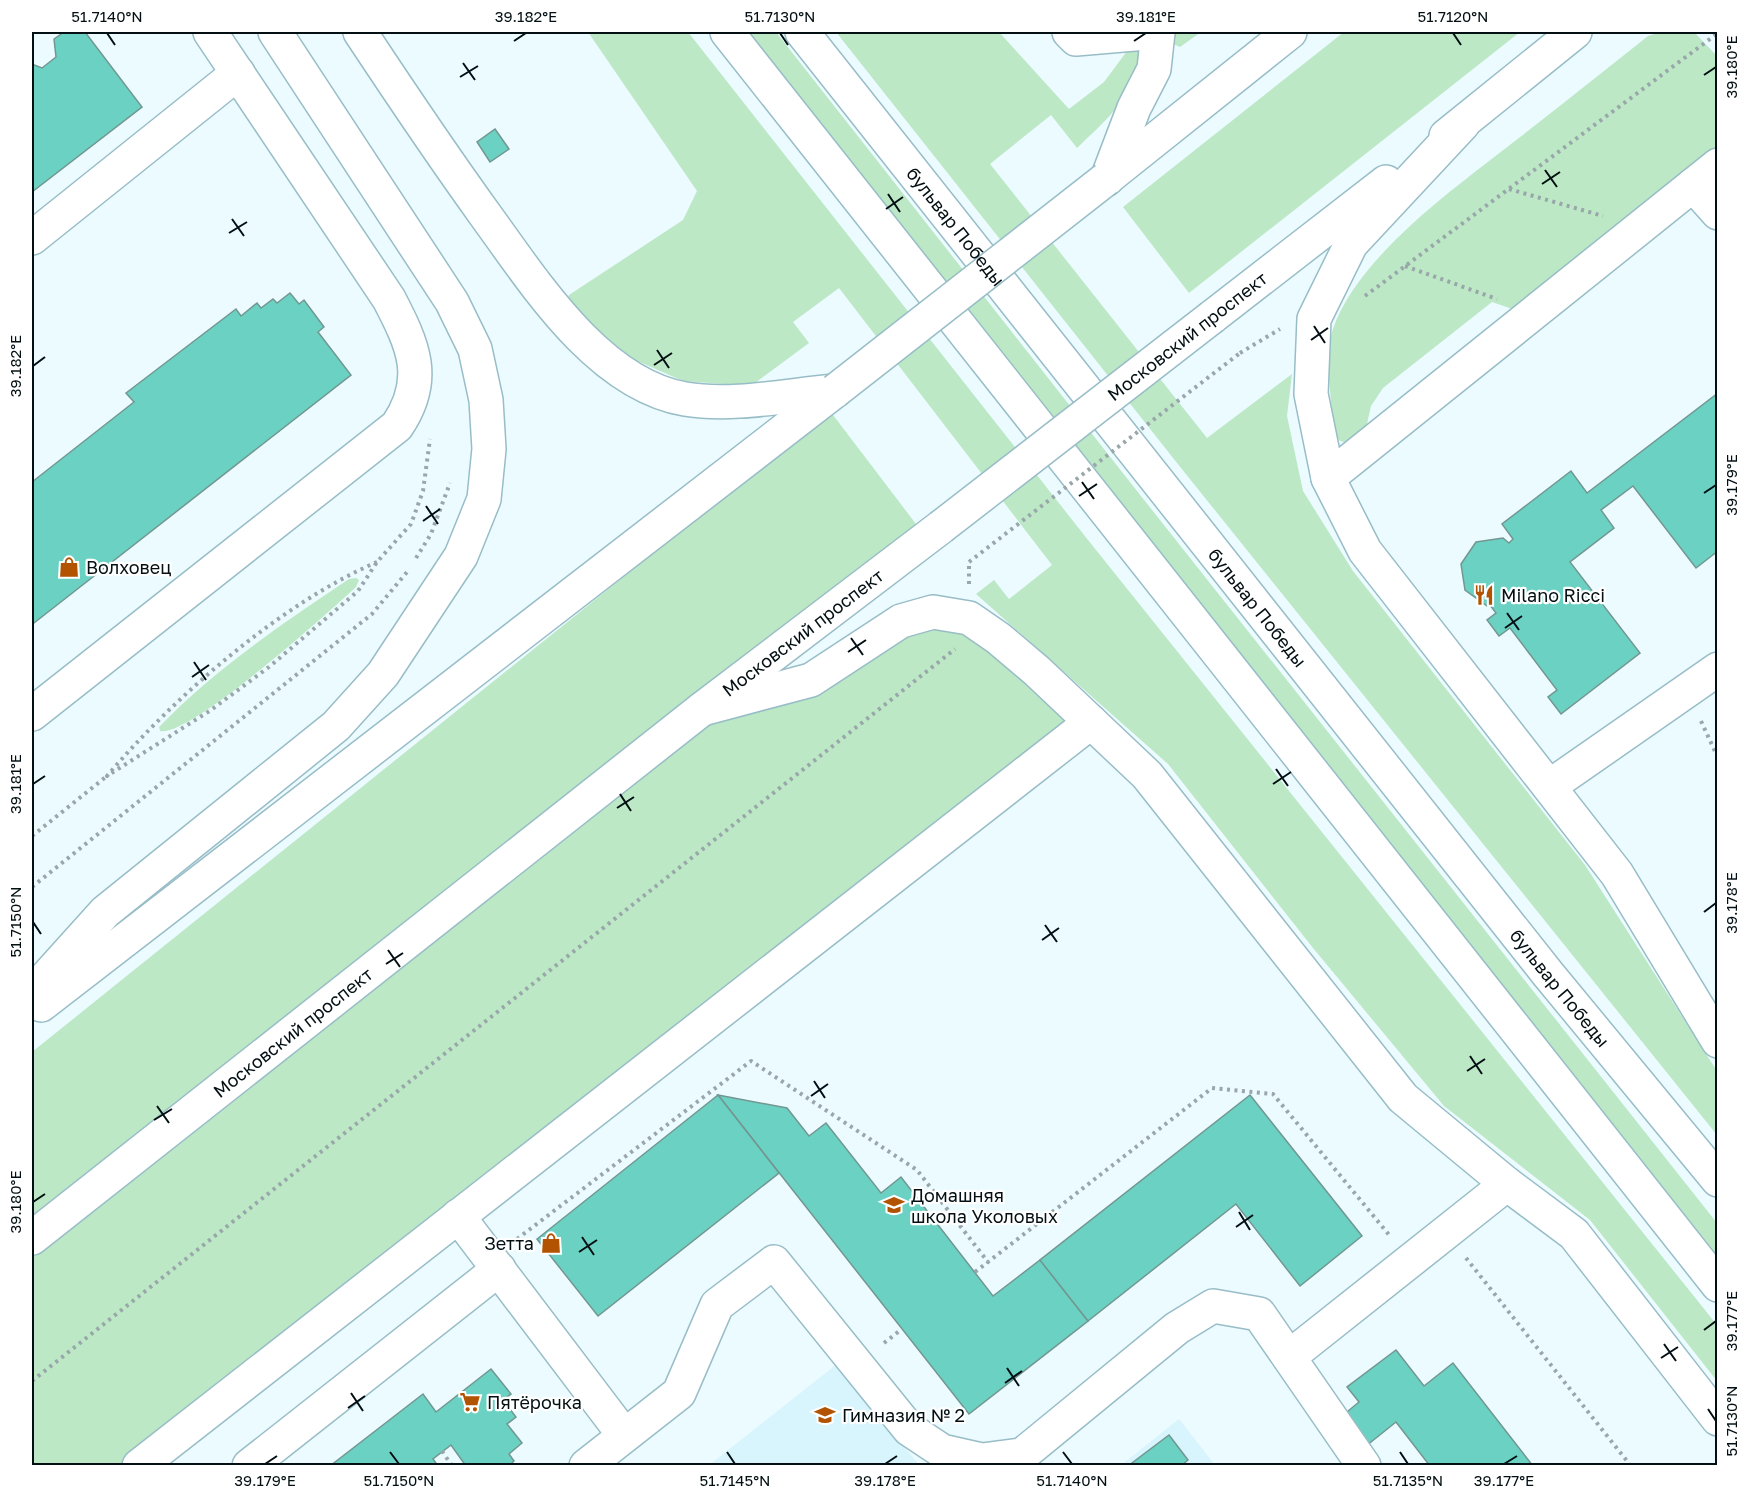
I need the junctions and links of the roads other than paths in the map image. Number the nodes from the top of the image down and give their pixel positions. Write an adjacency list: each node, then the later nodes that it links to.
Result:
1 (210, 32): 10 (main road)
2 (275, 32): 23 (main road)
3 (360, 32): 16 (main road)
4 (727, 32): 31 (main road)
5 (802, 32): 26 (main road, бульвар Победы)
6 (1070, 32): 7 (main road)
7 (1158, 32): 13 (main road)
8 (1290, 32): 13 (main road)
9 (1575, 32): 11 (main road, Московский проспект)
10 (238, 74): 15 (main road); 20 (main road)
11 (1463, 123): 17 (main road); 19 (main road, Московский проспект, bridge)
12 (1705, 175): 14 (main road); 17 (main road)
13 (1106, 179): 16 (main road, bridge)
14 (1718, 213)
15 (32, 238)
16 (835, 391): 24 (main road)
17 (1328, 478): 22 (main road)
18 (1718, 669): 22 (main road)
19 (702, 709): 21 (main road); 29 (main road, Московский проспект)
20 (32, 713)
21 (1091, 722): 27 (main road); 28 (main road)
22 (1550, 786): 25 (main road)
23 (32, 993)
24 (32, 1012)
25 (1718, 1041)
26 (1718, 1180)
27 (1507, 1184): 32 (main road); 33 (main road)
28 (458, 1216): 30 (main road); 35 (main road)
29 (32, 1238)
30 (495, 1264): 34 (main road); 36 (main road)
31 (1718, 1286)
32 (1289, 1357): 34 (main road); 38 (main road)
33 (1718, 1419)
34 (624, 1435): 37 (main road)
35 (139, 1466)
36 (249, 1466)
37 (586, 1466)
38 (1364, 1466)

